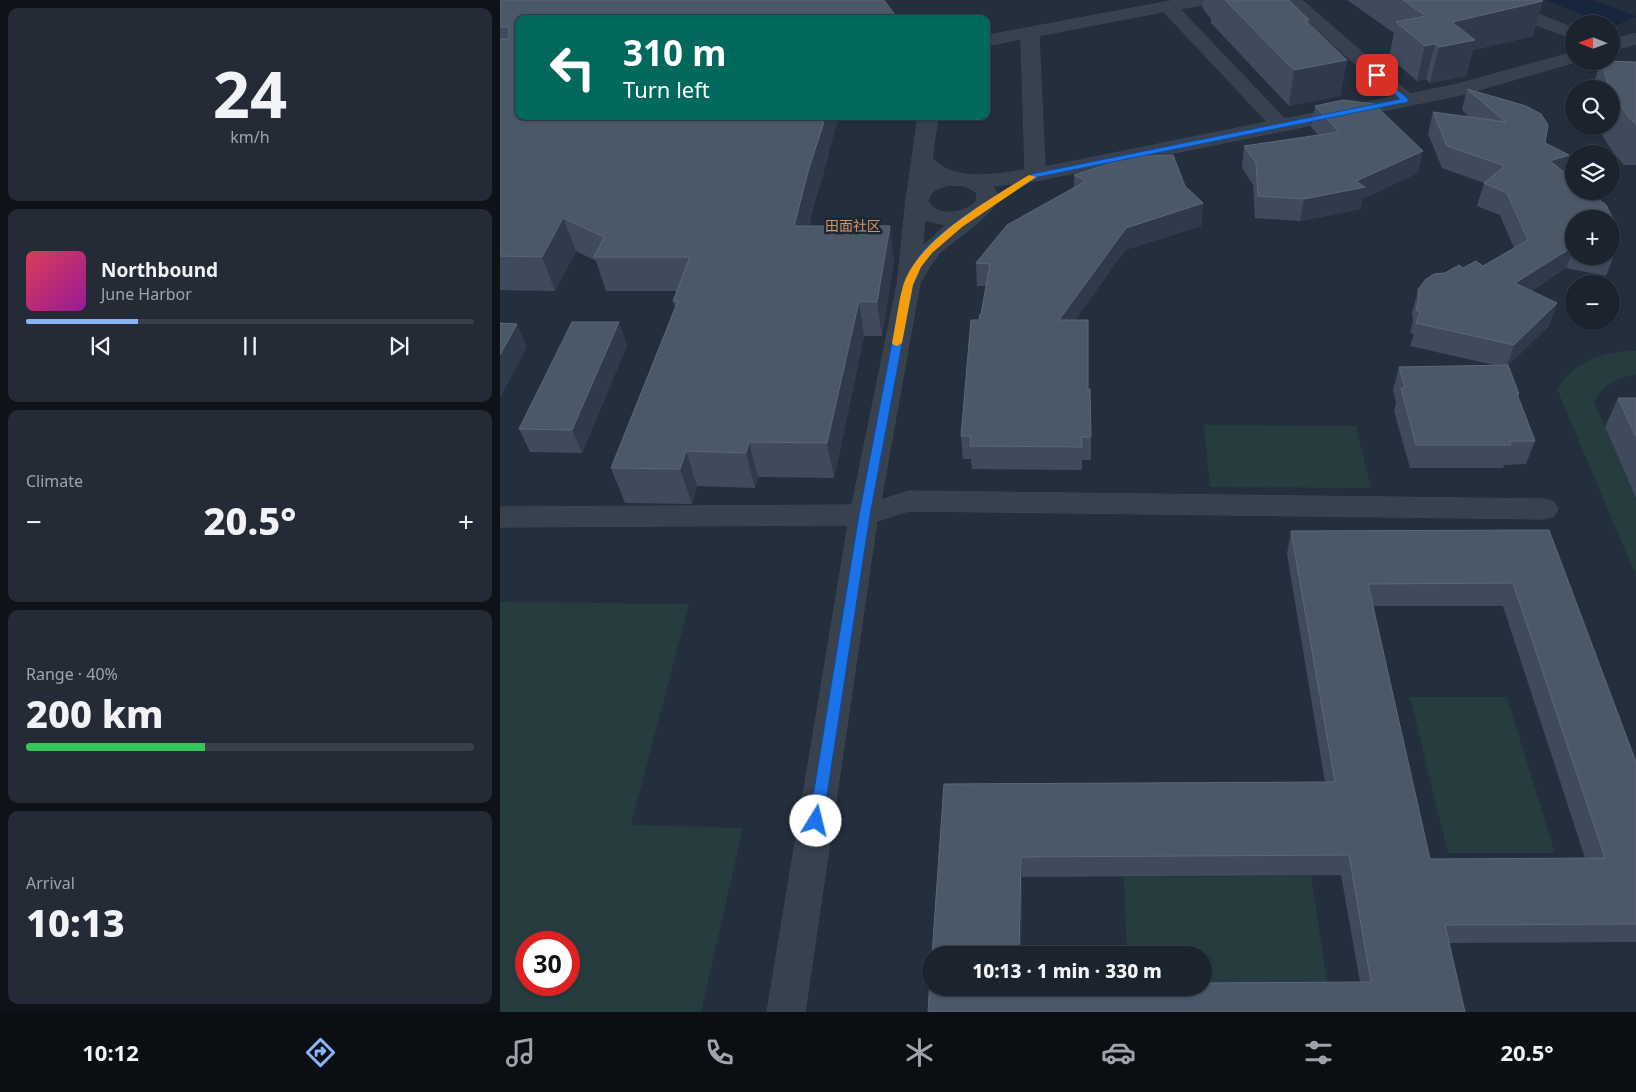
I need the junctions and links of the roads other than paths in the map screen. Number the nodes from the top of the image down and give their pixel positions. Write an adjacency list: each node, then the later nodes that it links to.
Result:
1 (1202, 0): 4 (street)
2 (1292, 0): 9 (street)
3 (1486, 0): 5 (street)
4 (1167, 6): 6 (street); 11 (street)
5 (1565, 31)
6 (1030, 33): 7 (street); 13 (street)
7 (990, 40)
8 (1565, 60): 9 (street)
9 (1406, 100): 11 (street)
10 (927, 120): 12 (street)
11 (1281, 126): 13 (street)
12 (922, 159): 14 (street); 15 (street)
13 (1035, 176): 14 (street); 16 (street)
14 (957, 179): 15 (street); 16 (street)
15 (916, 201): 16 (street); 17 (street)
16 (978, 212): 17 (street)
17 (908, 285): 19 (street)
18 (1544, 509): 19 (street)
19 (864, 515): 20 (street); 21 (street)
20 (500, 517)
21 (786, 1012)

